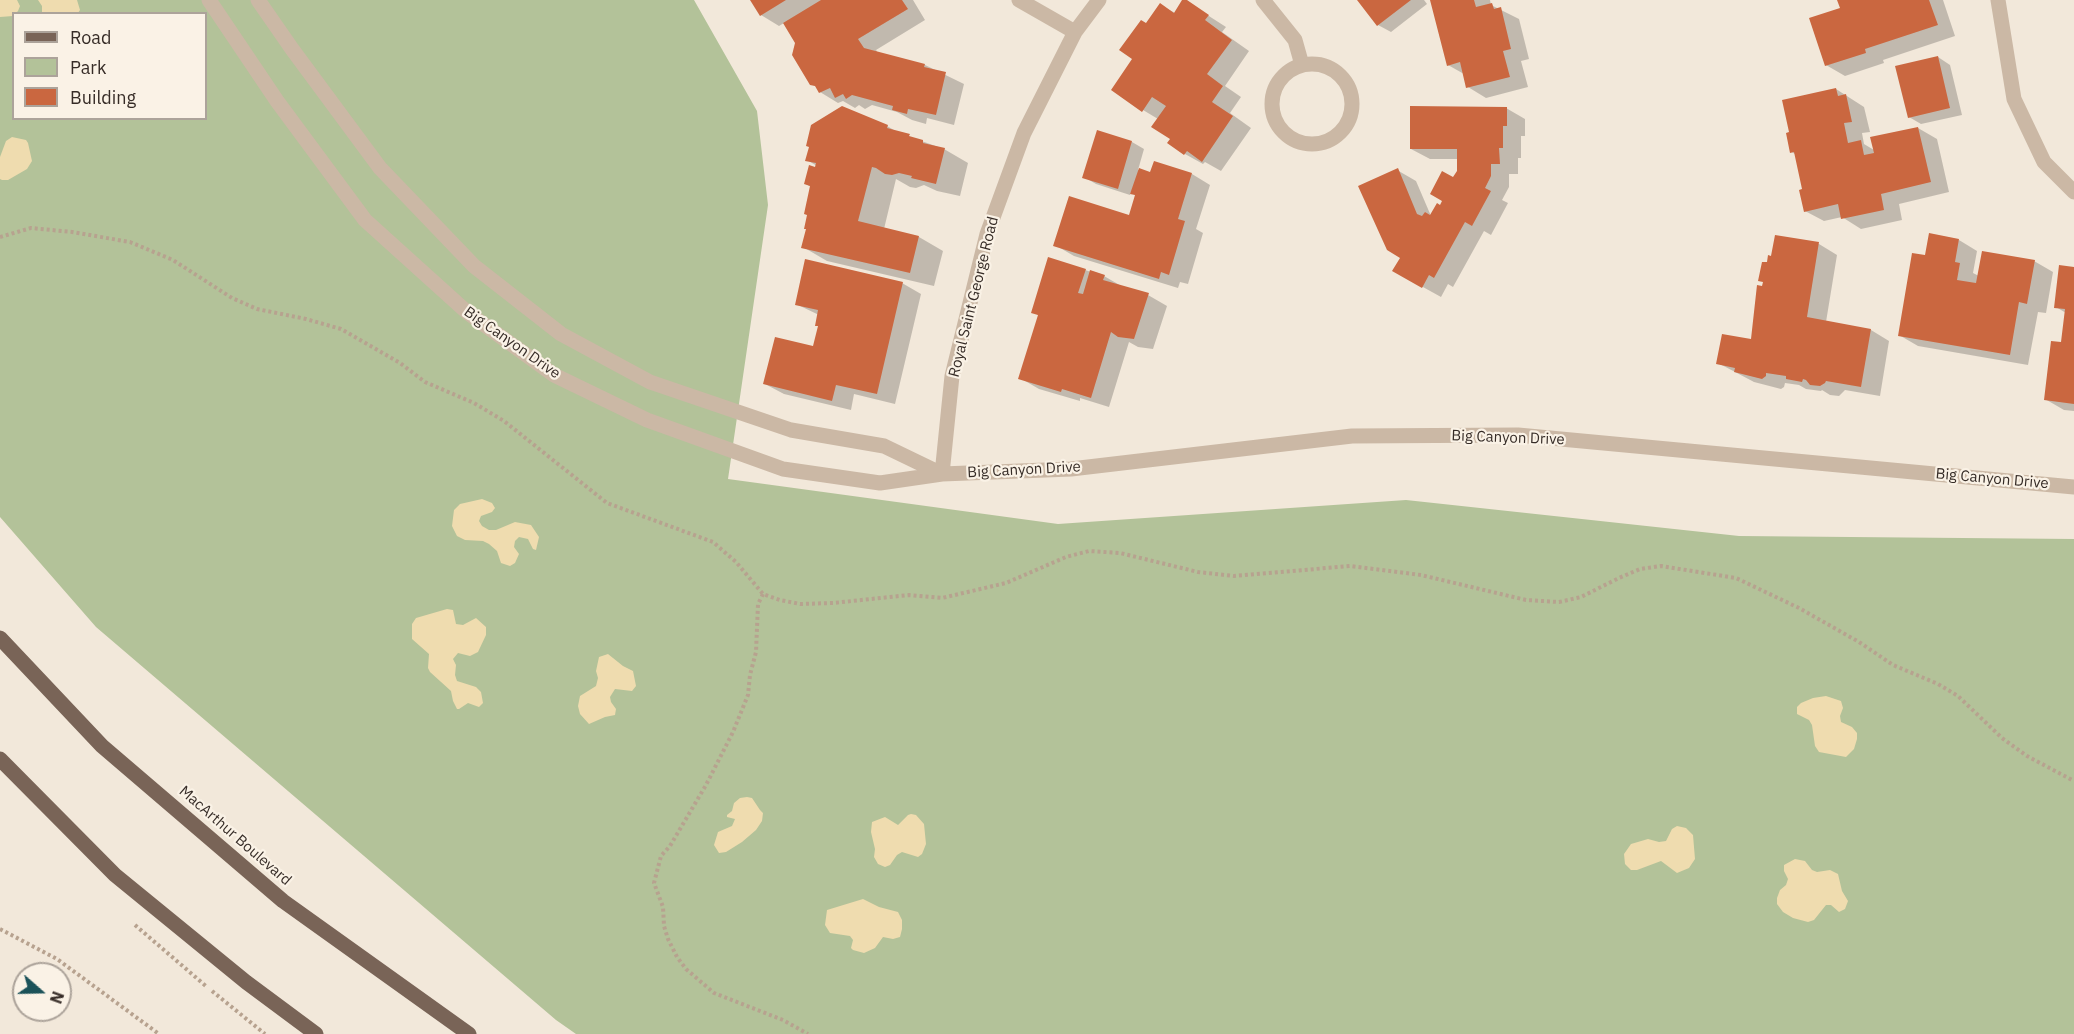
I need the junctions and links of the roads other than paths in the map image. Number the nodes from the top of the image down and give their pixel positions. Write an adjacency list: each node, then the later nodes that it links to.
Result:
1 (208, 0): 10 (street, Big Canyon Drive)
2 (258, 0): 10 (street, Big Canyon Drive)
3 (1019, 0): 7 (street)
4 (1099, 0): 7 (street, Royal Saint George Road)
5 (1263, 0): 8 (street)
6 (1998, 0): 9 (street)
7 (1075, 32): 10 (street, Royal Saint George Road)
8 (1302, 65): 8 (street)
9 (2074, 192)
10 (942, 474): 11 (street, Big Canyon Drive)
11 (2074, 487)
12 (0, 638): 15 (main road, MacArthur Boulevard)
13 (0, 759): 14 (main road)
14 (316, 1034)
15 (469, 1034)

